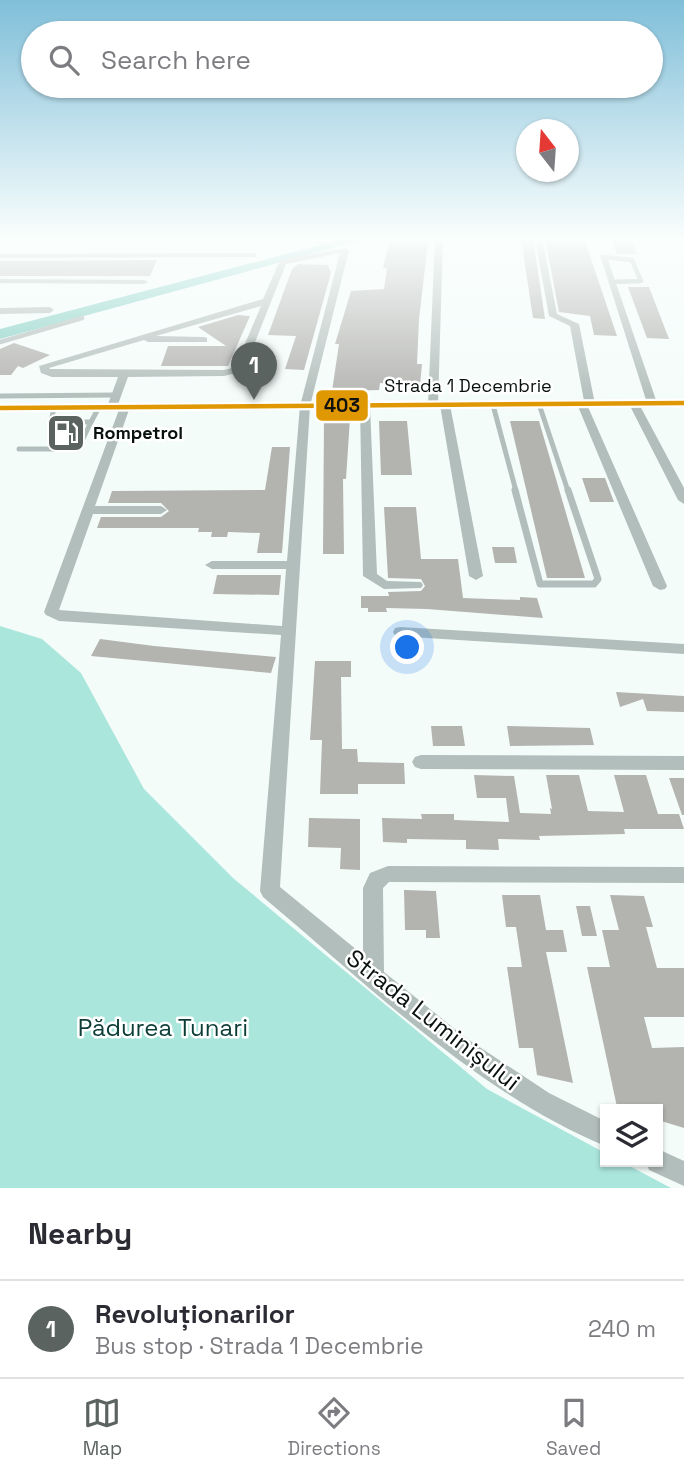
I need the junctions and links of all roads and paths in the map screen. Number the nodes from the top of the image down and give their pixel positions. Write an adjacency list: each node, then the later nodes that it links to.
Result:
1 (271, 293): 6 (street)
2 (335, 293): 23 (street)
3 (439, 293): 21 (street)
4 (549, 293): 19 (street)
5 (615, 293): 15 (street)
6 (267, 302): 10 (street); 13 (street)
7 (50, 310): 8 (street)
8 (0, 311)
9 (82, 318): 12 (lane)
10 (136, 338): 11 (street); 13 (street)
11 (204, 340)
12 (0, 342)
13 (124, 374): 17 (street)
14 (0, 396): 17 (lane)
15 (652, 403): 16 (main road, Strada 1 Decembrie); 20 (main road, Strada 1 Decembrie)
16 (684, 403)
17 (113, 404): 23 (main road, Strada 1 Decembrie); 26 (main road, Strada 1 Decembrie); 27 (lane); 30 (street)
18 (539, 404): 19 (main road, Strada 1 Decembrie); 22 (main road, Strada 1 Decembrie); 22 (lane)
19 (586, 404): 20 (main road, Strada 1 Decembrie); 36 (street)
20 (635, 404): 29 (street)
21 (439, 405): 22 (main road, Strada 1 Decembrie); 24 (main road, Strada 1 Decembrie); 34 (street)
22 (493, 405)
23 (304, 406): 24 (main road, Strada 1 Decembrie); 33 (street)
24 (365, 406): 35 (street)
25 (0, 408): 26 (main road, Strada 1 Decembrie)
26 (54, 408): 27 (lane)
27 (91, 422): 28 (lane)
28 (19, 449)
29 (684, 500)
30 (86, 510): 31 (street); 37 (street)
31 (161, 510)
32 (212, 565): 33 (street)
33 (294, 565): 37 (street)
34 (476, 576)
35 (416, 585)
36 (660, 586)
37 (290, 631): 43 (street, Strada Luminișului)
38 (400, 632): 39 (street)
39 (684, 649)
40 (421, 762): 41 (street)
41 (684, 763)
42 (684, 875): 43 (street)
43 (374, 976): 44 (street, Strada Luminișului)
44 (600, 1131)
45 (663, 1164): 46 (street)
46 (684, 1174)

